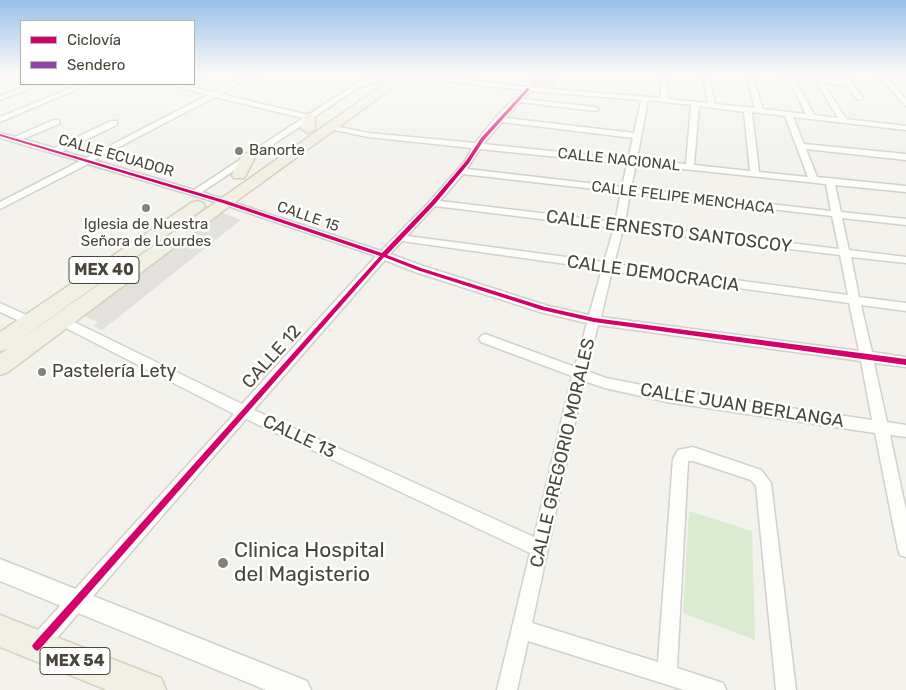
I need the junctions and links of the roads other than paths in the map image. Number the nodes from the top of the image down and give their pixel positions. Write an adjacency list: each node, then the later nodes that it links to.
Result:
1 (19, 104): 18 (street)
2 (36, 104): 18 (street)
3 (198, 104): 40 (street)
4 (247, 104): 29 (street)
5 (332, 104): 29 (street)
6 (337, 104): 29 (main road, MEX 40)
7 (367, 104): 30 (main road, MEX 40)
8 (513, 104): 25 (street, CALLE 12)
9 (534, 104): 23 (street)
10 (597, 104): 23 (street)
11 (644, 104): 33 (street, CALLE GREGORIO MORALES)
12 (695, 104): 42 (street)
13 (697, 104): 17 (street)
14 (758, 104): 20 (street)
15 (805, 104): 22 (street)
16 (833, 104): 27 (street)
17 (712, 106): 19 (street)
18 (29, 107): 24 (street)
19 (748, 111): 20 (street); 44 (street)
20 (760, 112): 21 (street)
21 (789, 116): 22 (street); 36 (street)
22 (812, 118): 27 (street)
23 (592, 119): 25 (street); 33 (street)
24 (0, 120)
25 (499, 120): 35 (street, CALLE 12)
26 (56, 122): 34 (street)
27 (844, 122): 31 (street)
28 (114, 123): 37 (street)
29 (309, 123): 39 (street); 45 (main road, MEX 40)
30 (333, 127): 35 (street, CALLE NACIONAL); 50 (main road, MEX 40)
31 (906, 128)
32 (0, 135): 34 (street, CALLE ECUADOR)
33 (637, 136): 41 (street, CALLE GREGORIO MORALES)
34 (15, 140): 37 (street, CALLE ECUADOR)
35 (478, 145): 41 (street, CALLE NACIONAL); 43 (street, CALLE 12)
36 (801, 146): 38 (street); 46 (street)
37 (55, 152): 40 (street, CALLE ECUADOR)
38 (906, 157)
39 (248, 158): 45 (main road); 50 (street)
40 (88, 160): 50 (street, CALLE ECUADOR); 52 (street)
41 (631, 162): 42 (street, CALLE NACIONAL); 49 (street, CALLE GREGORIO MORALES)
42 (690, 168): 44 (street, CALLE NACIONAL)
43 (461, 171): 49 (street, CALLE FELIPE MENCHACA); 51 (street, CALLE 12)
44 (755, 174): 46 (street, CALLE NACIONAL)
45 (239, 175): 50 (main road, MEX 40)
46 (814, 180): 47 (street, CALLE NACIONAL)
47 (830, 182): 48 (street, CALLE NACIONAL); 53 (street)
48 (906, 189)
49 (625, 191): 53 (street, CALLE FELIPE MENCHACA); 55 (street, CALLE GREGORIO MORALES)
50 (209, 197): 58 (street, CALLE 15); 65 (main road, MEX 40); 66 (main road, MEX 40)
51 (433, 203): 55 (street, CALLE ERNESTO SANTOSCOY); 56 (street, CALLE 12)
52 (0, 206)
53 (837, 215): 54 (street, CALLE FELIPE MENCHACA); 57 (street)
54 (906, 222)
55 (619, 226): 57 (street, CALLE ERNESTO SANTOSCOY); 60 (street, CALLE GREGORIO MORALES)
56 (400, 238): 58 (street, CALLE 12); 60 (street, CALLE DEMOCRACIA)
57 (844, 253): 59 (street, CALLE ERNESTO SANTOSCOY); 61 (street)
58 (383, 255): 64 (street, CALLE 15); 73 (street, CALLE 12)
59 (906, 260)
60 (609, 268): 61 (street, CALLE DEMOCRACIA); 64 (street, CALLE GREGORIO MORALES)
61 (854, 301): 63 (street, CALLE DEMOCRACIA); 69 (street)
62 (0, 307): 66 (street)
63 (906, 307)
64 (594, 320): 69 (street, CALLE 15); 72 (street, CALLE GREGORIO MORALES)
65 (62, 321): 71 (main road, MEX 40); 73 (street, CALLE 13)
66 (30, 322): 68 (main road, MEX 40)
67 (485, 338): 72 (street, CALLE JUAN BERLANGA)
68 (0, 343)
69 (866, 357): 70 (street, CALLE 15); 74 (street)
70 (906, 362)
71 (0, 366)
72 (579, 375): 74 (street, CALLE JUAN BERLANGA); 76 (street, CALLE GREGORIO MORALES)
73 (244, 412): 76 (street, CALLE 13); 79 (street, CALLE 12)
74 (880, 427): 75 (street, CALLE JUAN BERLANGA); 77 (street)
75 (906, 431)
76 (540, 549): 80 (street, CALLE GREGORIO MORALES)
77 (906, 549)
78 (0, 570): 79 (street)
79 (76, 600): 82 (street, CALLE 12); 85 (street)
80 (521, 629): 83 (street); 86 (street, CALLE GREGORIO MORALES)
81 (0, 632): 82 (main road, MEX 54)
82 (37, 646): 84 (main road, MEX 54)
83 (667, 674): 87 (street); 88 (street)
84 (149, 690)
85 (298, 690)
86 (507, 690)
87 (716, 690)
88 (786, 690)

